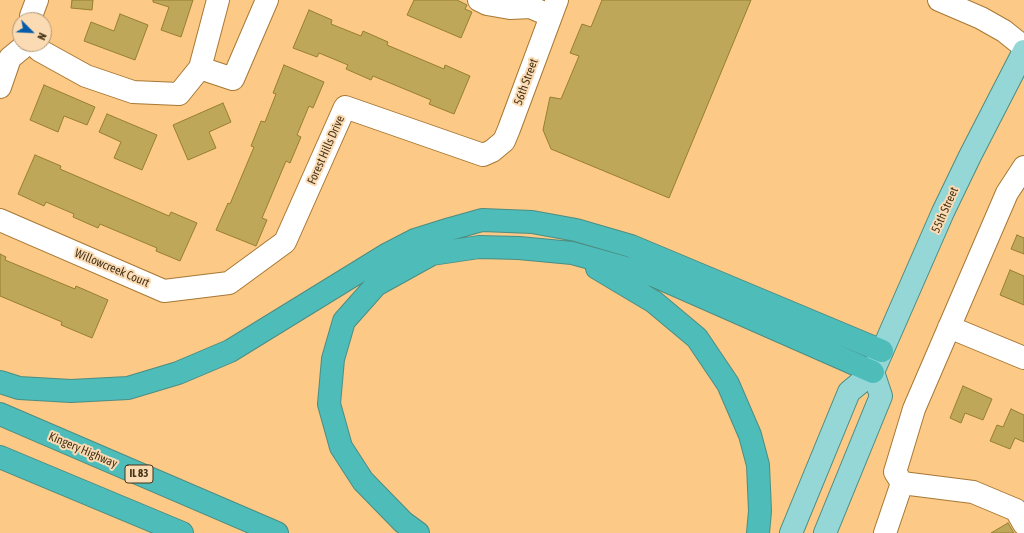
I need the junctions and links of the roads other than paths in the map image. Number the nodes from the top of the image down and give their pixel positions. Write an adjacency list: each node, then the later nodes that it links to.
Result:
1 (36, 0): 7 (street)
2 (218, 0): 12 (street)
3 (267, 0): 12 (street)
4 (479, 0): 6 (street)
5 (939, 0): 8 (street)
6 (554, 8): 14 (street, 56th Street)
7 (32, 12)
8 (1024, 47)
9 (1024, 50): 20 (main road, 55th Street)
10 (17, 52): 13 (street)
11 (43, 52): 12 (street)
12 (200, 68)
13 (0, 86)
14 (483, 155): 18 (street, Forest Hills Drive)
15 (1024, 167): 19 (street)
16 (0, 220): 18 (street, Willowcreek Court)
17 (572, 253): 22 (highway); 30 (highway); 31 (highway)
18 (229, 283)
19 (949, 326): 21 (street); 26 (street)
20 (882, 351): 22 (main road, 55th Street); 23 (highway)
21 (1024, 358)
22 (873, 372): 32 (main road, 55th Street); 33 (main road)
23 (0, 382)
24 (0, 414): 29 (highway, Kingery Highway / IL 83)
25 (0, 457): 28 (highway)
26 (902, 483): 27 (street); 34 (street)
27 (1024, 524)
28 (182, 533)
29 (277, 533)
30 (418, 533)
31 (758, 533)
32 (791, 533)
33 (825, 533)
34 (885, 533)

